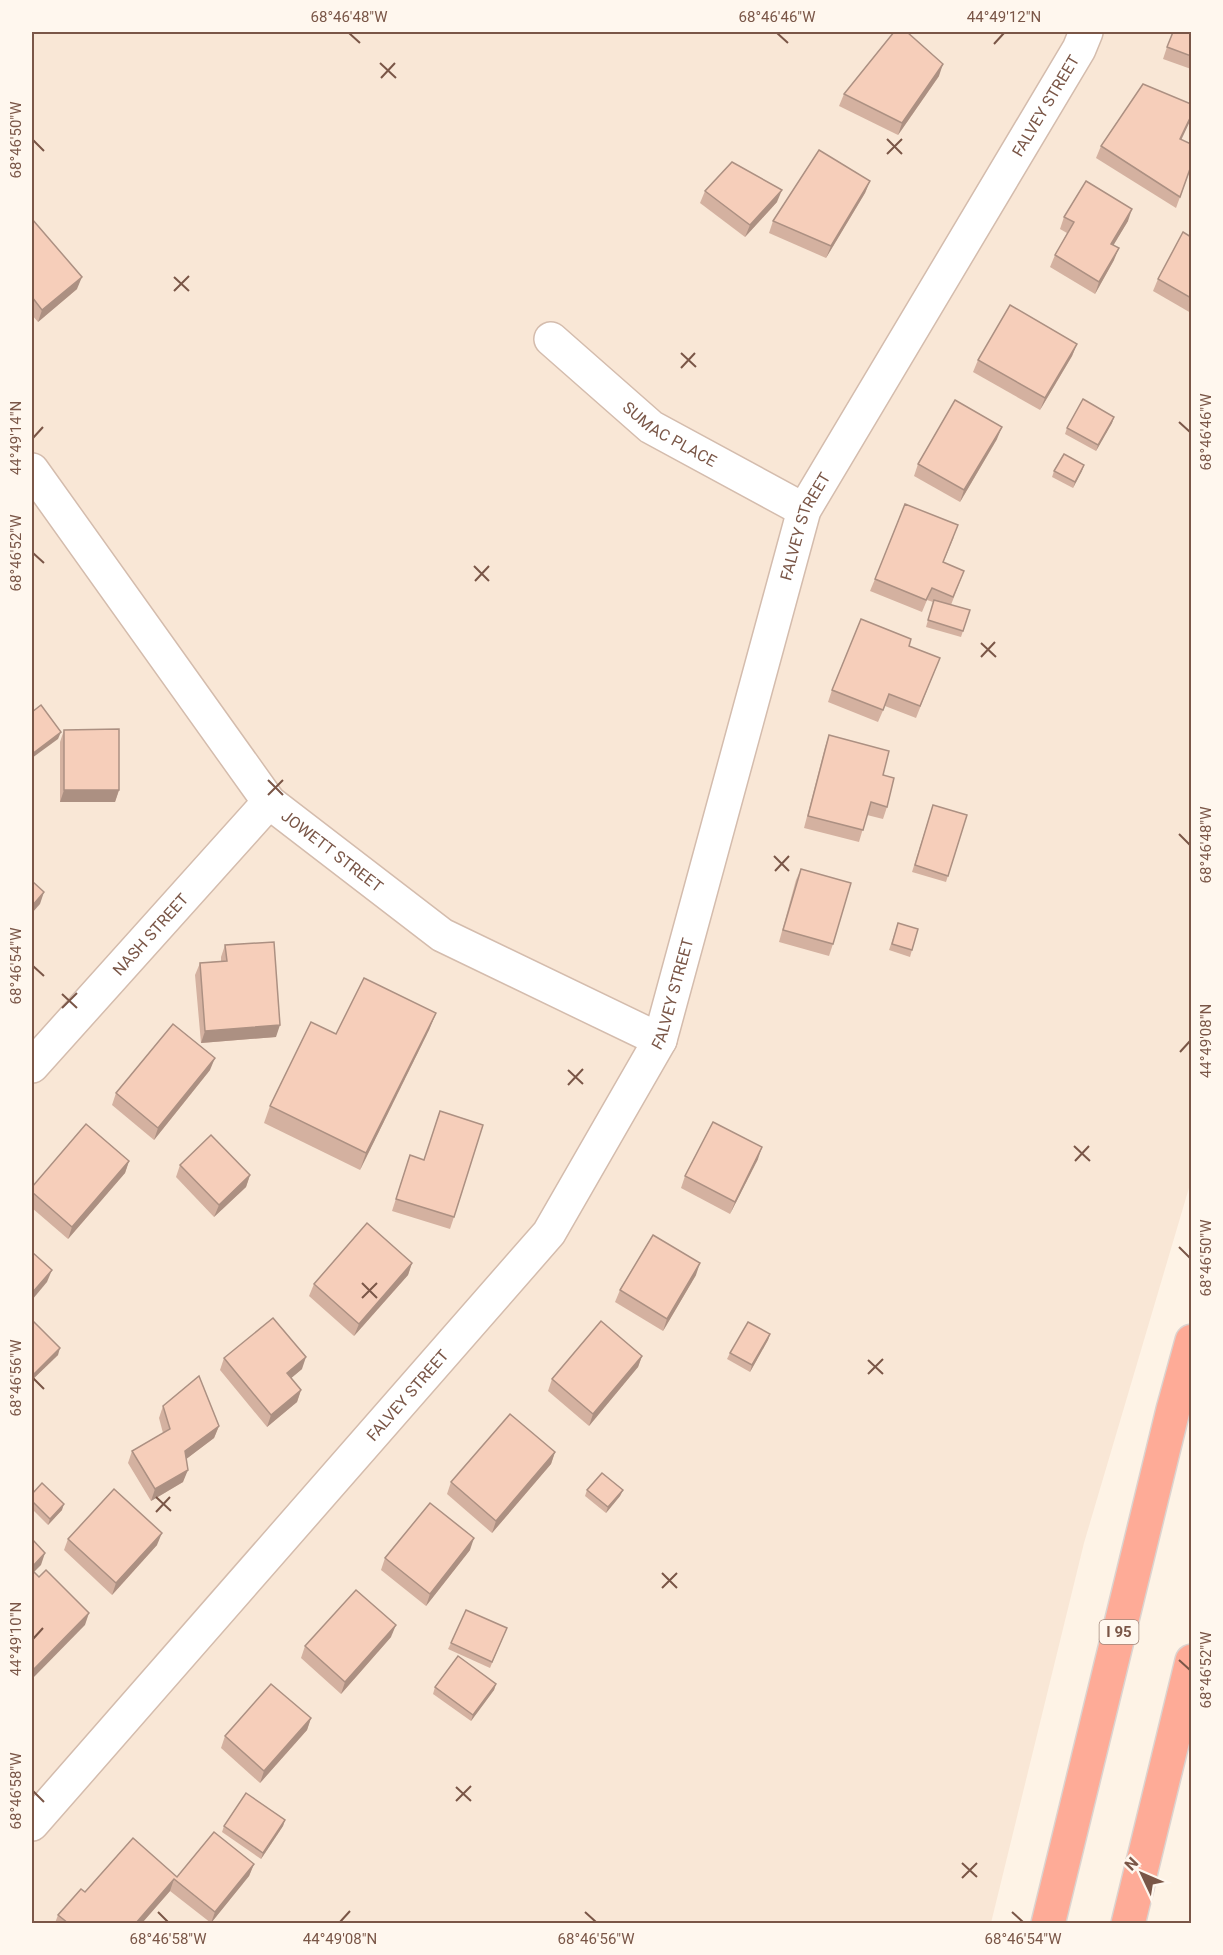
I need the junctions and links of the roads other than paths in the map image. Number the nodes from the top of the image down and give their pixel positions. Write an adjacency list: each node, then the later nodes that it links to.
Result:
1 (1086, 32): 4 (street, FALVEY STREET)
2 (551, 339): 4 (street, SUMAC PLACE)
3 (32, 470): 5 (street, JOWETT STREET)
4 (804, 510): 6 (street, FALVEY STREET)
5 (269, 802): 6 (street, JOWETT STREET); 7 (street, NASH STREET)
6 (660, 1040): 10 (street, FALVEY STREET)
7 (32, 1066)
8 (1191, 1341): 11 (highway, I 95)
9 (1191, 1661): 12 (highway)
10 (32, 1824)
11 (1048, 1923)
12 (1128, 1923)

